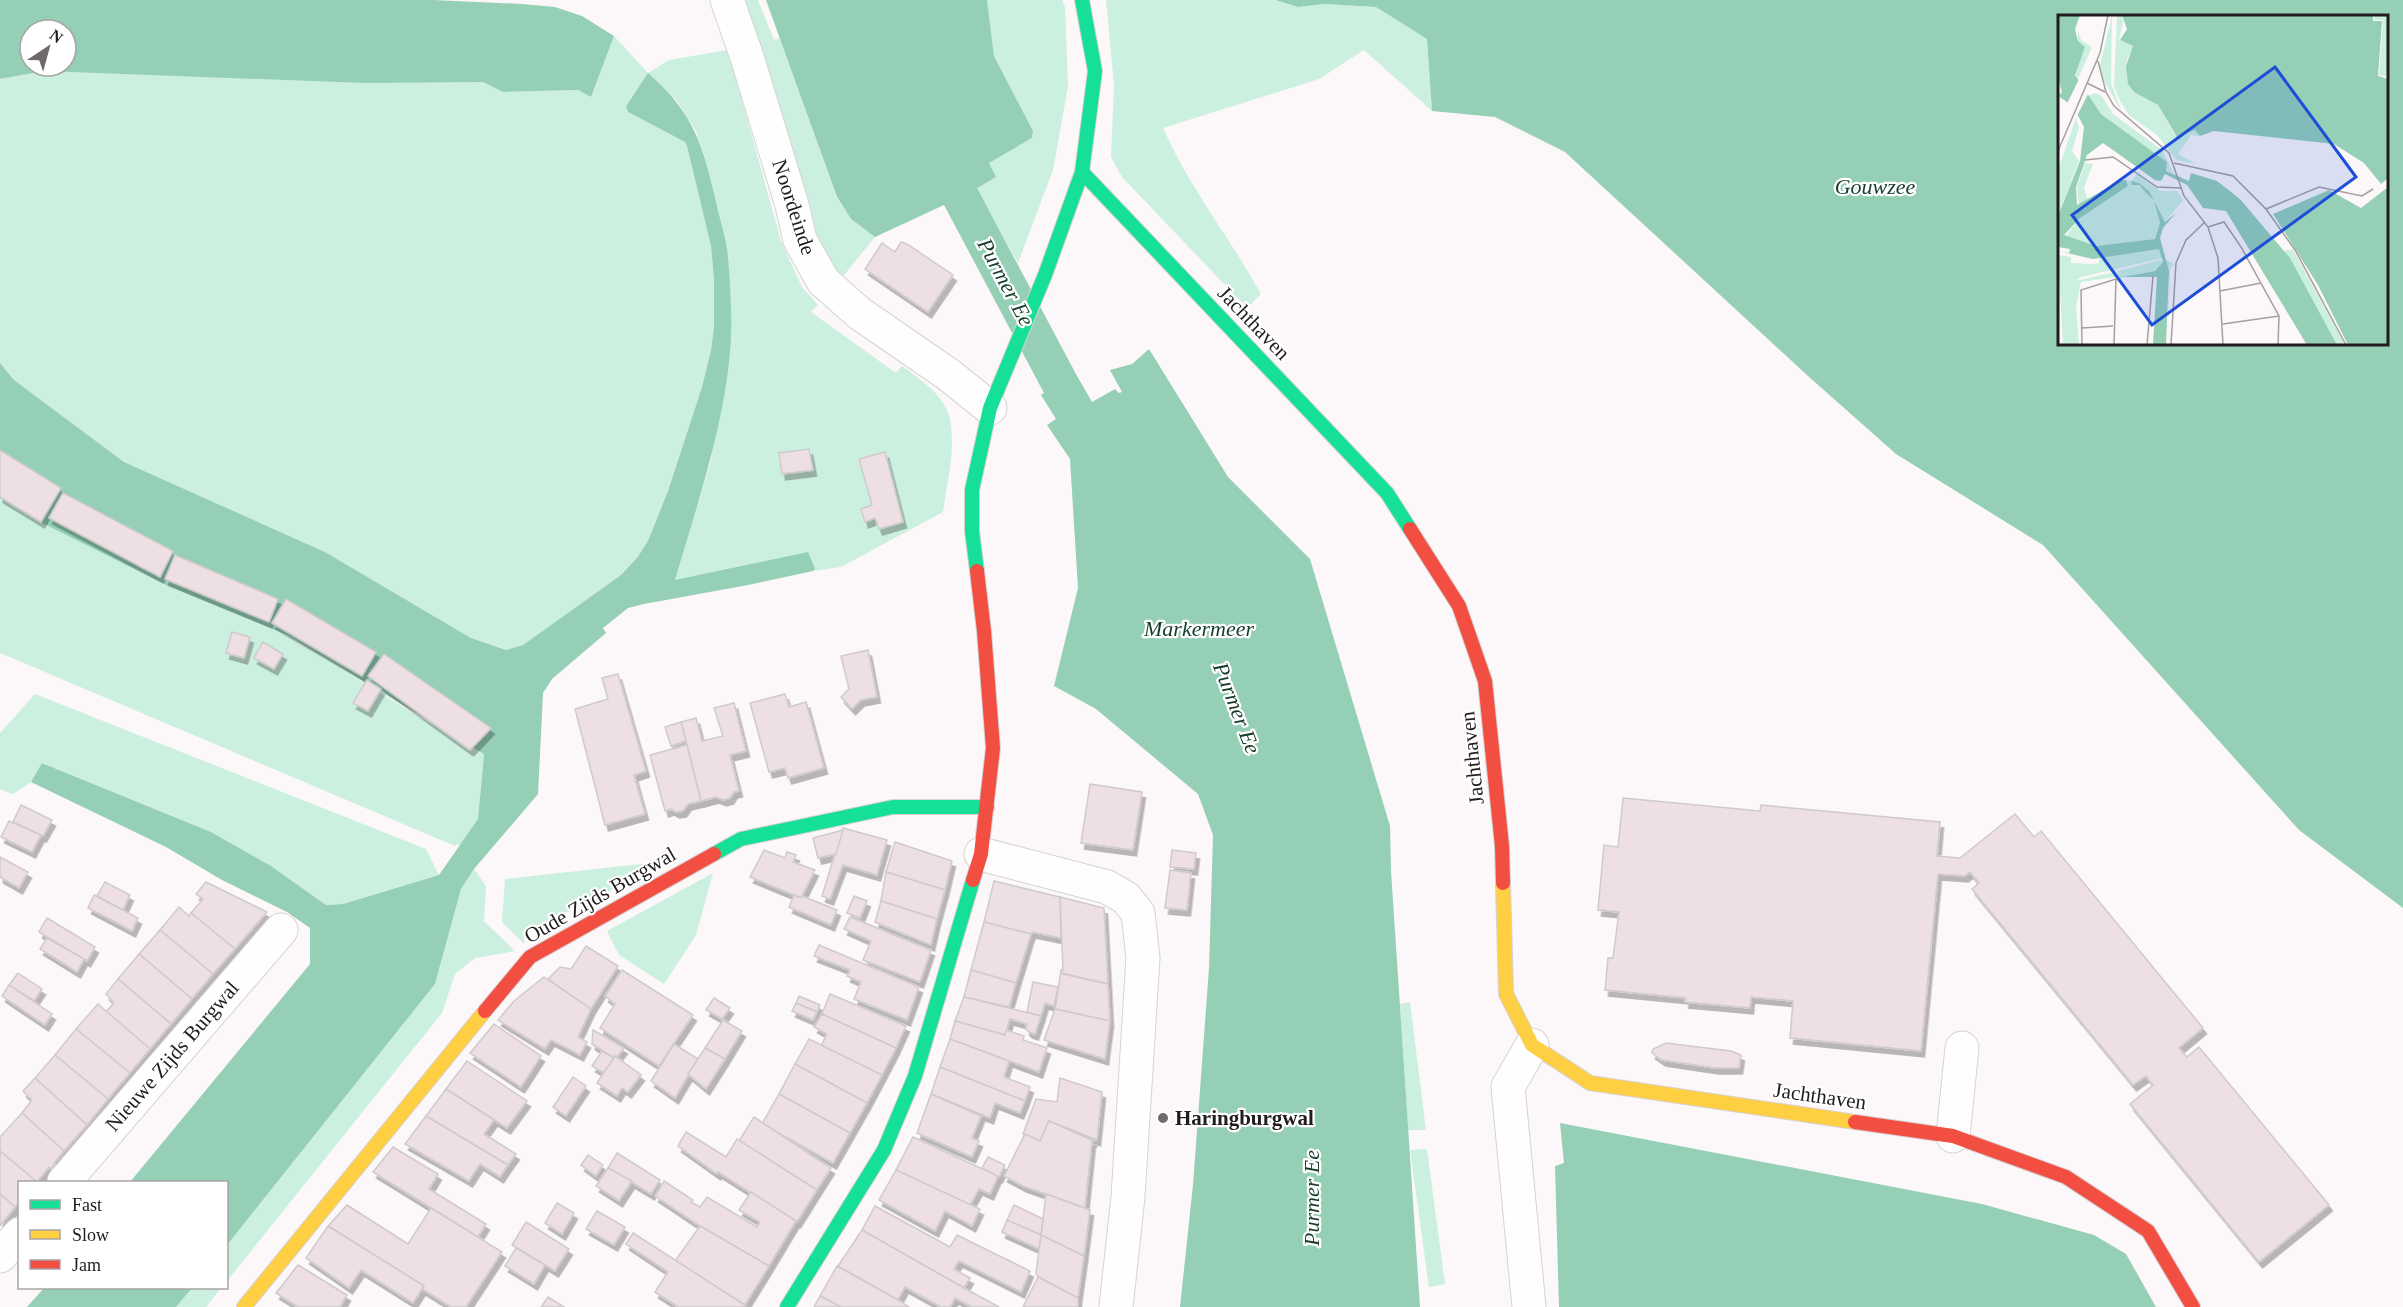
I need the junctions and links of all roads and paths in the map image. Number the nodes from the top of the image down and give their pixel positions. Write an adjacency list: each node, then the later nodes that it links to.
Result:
1 (727, 0): 4 (street, Noordeinde)
2 (1082, 0): 3 (street)
3 (1082, 172): 4 (street); 8 (street, Jachthaven)
4 (990, 408): 5 (street)
5 (987, 807): 6 (street); 14 (street, Oude Zijds Burgwal)
6 (981, 854): 15 (street); 16 (street)
7 (281, 930): 11 (street, Nieuwe Zijds Burgwal)
8 (1532, 1045): 10 (street, Jachthaven); 17 (street)
9 (1962, 1048): 10 (street)
10 (1953, 1136): 18 (street, Jachthaven)
11 (65, 1181)
12 (18, 1235): 13 (street)
13 (0, 1256)
14 (244, 1307)
15 (787, 1307)
16 (1116, 1307)
17 (1529, 1307)
18 (2193, 1307)

